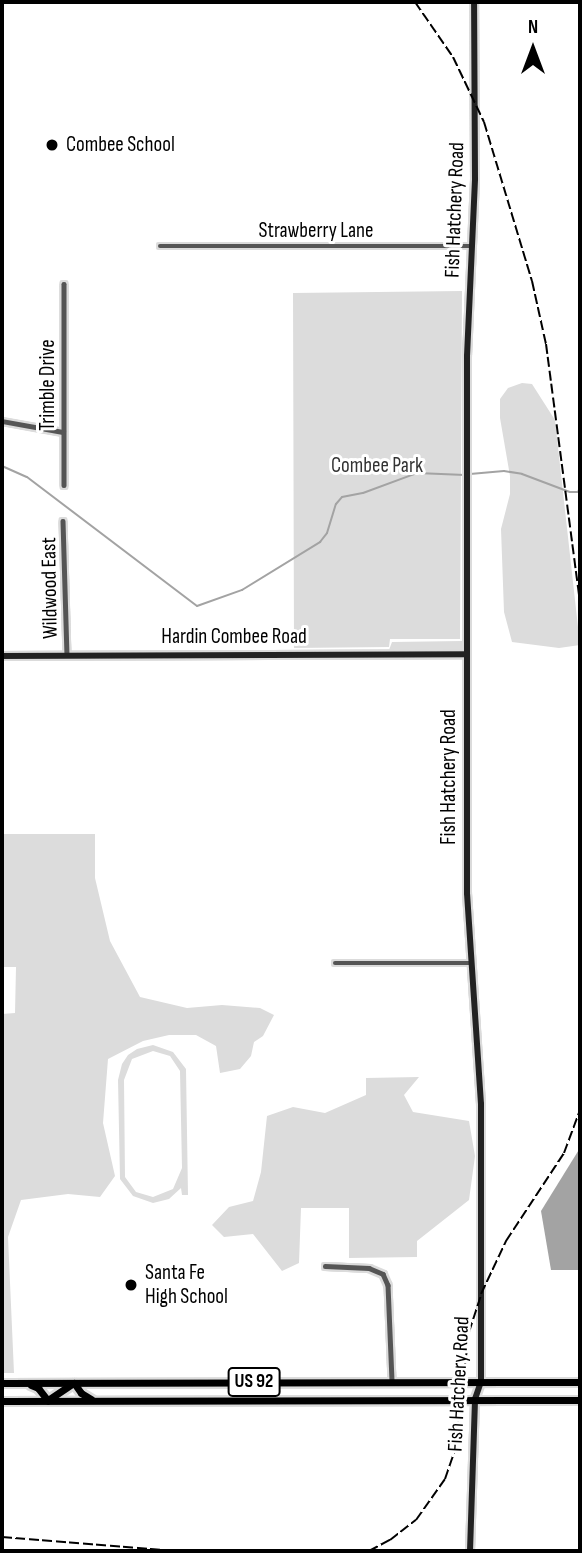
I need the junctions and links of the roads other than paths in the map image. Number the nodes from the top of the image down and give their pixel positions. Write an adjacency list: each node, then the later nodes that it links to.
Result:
1 (474, 2): 3 (street, Fish Hatchery Road)
2 (160, 246): 3 (street, Strawberry Lane)
3 (471, 246): 9 (street, Fish Hatchery Road)
4 (64, 284): 6 (street, Trimble Drive)
5 (2, 421): 6 (street)
6 (63, 432): 7 (street, Trimble Drive)
7 (64, 485)
8 (64, 521): 10 (street, Wildwood East)
9 (467, 653): 10 (street, Hardin Combee Road); 13 (street, Fish Hatchery Road)
10 (66, 655): 11 (street, Hardin Combee Road)
11 (2, 656)
12 (335, 963): 13 (street)
13 (471, 964): 16 (street, Fish Hatchery Road)
14 (325, 1266): 15 (street)
15 (393, 1382): 16 (main road, US 92); 20 (main road, US 92)
16 (481, 1382): 17 (main road, US 92); 21 (street, Fish Hatchery Road)
17 (580, 1382)
18 (2, 1383): 19 (main road, US 92)
19 (21, 1383): 20 (main road, US 92); 24 (main road)
20 (74, 1383): 24 (main road); 25 (main road)
21 (475, 1399): 22 (main road, US 92); 25 (main road, US 92); 26 (street, Fish Hatchery Road)
22 (580, 1399)
23 (2, 1401): 24 (main road, US 92)
24 (48, 1401): 25 (main road, US 92)
25 (95, 1401)
26 (470, 1551)

